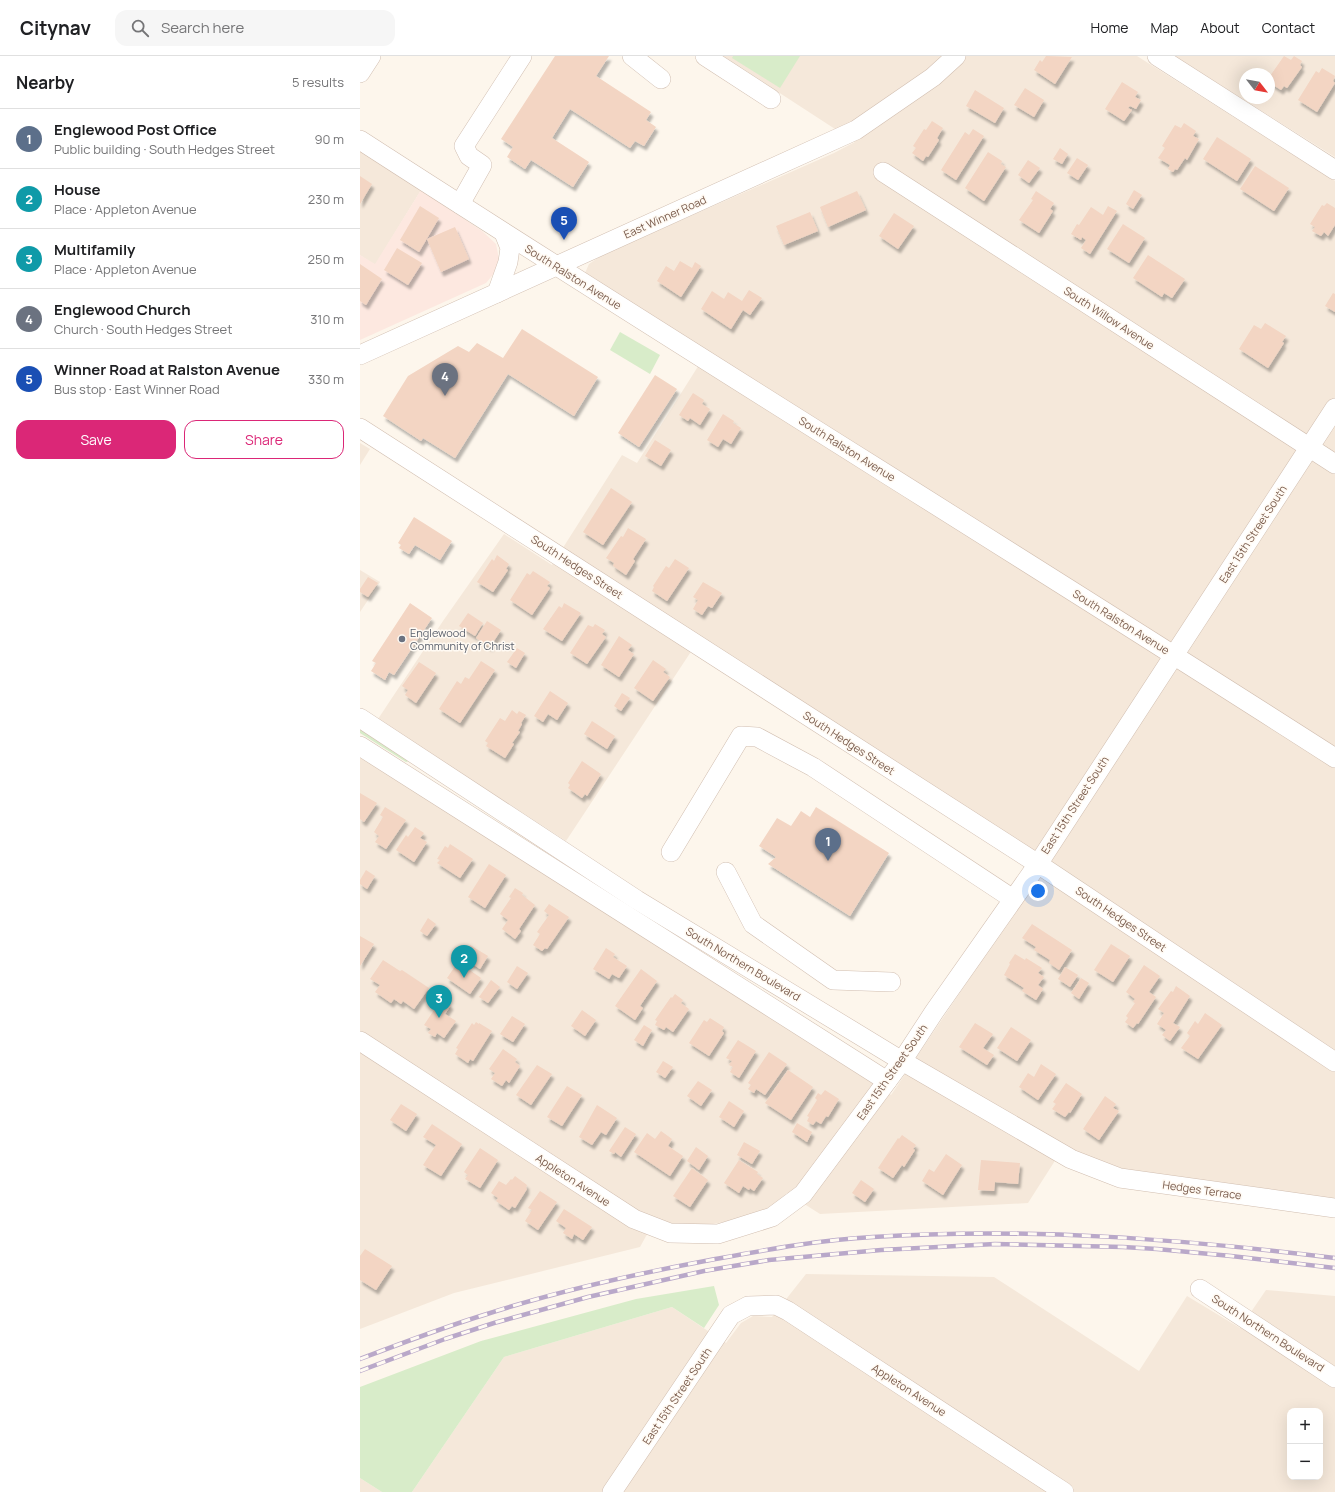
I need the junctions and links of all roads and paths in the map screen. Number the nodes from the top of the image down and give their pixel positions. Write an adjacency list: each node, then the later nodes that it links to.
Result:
1 (371, 56): 7 (street)
2 (522, 56): 13 (street)
3 (632, 56): 8 (street)
4 (705, 56): 9 (street)
5 (956, 56): 15 (street, East Winner Road)
6 (1157, 56): 11 (street)
7 (360, 72)
8 (661, 79)
9 (770, 99)
10 (360, 140): 13 (street, South Ralston Avenue)
11 (1335, 170)
12 (883, 172): 20 (street, South Willow Avenue)
13 (460, 204): 14 (street, South Ralston Avenue)
14 (504, 233): 15 (street, South Ralston Avenue); 16 (street)
15 (555, 266): 16 (street, East Winner Road); 22 (street, South Ralston Avenue)
16 (497, 293): 17 (street, East Winner Road)
17 (360, 355)
18 (1335, 408): 20 (street, East 15th Street South)
19 (360, 428): 29 (street, South Hedges Street)
20 (1309, 448): 21 (street, South Willow Avenue); 22 (street, East 15th Street South)
21 (1335, 464)
22 (1174, 655): 26 (street, South Ralston Avenue); 29 (street, East 15th Street South)
23 (360, 718): 25 (street, South Northern Boulevard)
24 (360, 746): 27 (street, South Northern Boulevard)
25 (421, 758): 27 (street); 34 (street, South Northern Boulevard)
26 (1335, 758)
27 (410, 777): 36 (street, South Northern Boulevard)
28 (670, 852): 31 (street)
29 (1038, 864): 31 (street, East 15th Street South); 35 (street, South Hedges Street)
30 (726, 872): 32 (street)
31 (1013, 899): 34 (street, East 15th Street South)
32 (891, 982)
33 (360, 1041): 38 (street, Appleton Avenue)
34 (902, 1061): 36 (street, East 15th Street South); 37 (street, South Northern Boulevard)
35 (1335, 1062)
36 (887, 1081): 38 (street, East 15th Street South)
37 (1071, 1160): 39 (street, Hedges Terrace)
38 (803, 1194)
39 (1335, 1208)
40 (1200, 1289): 42 (street, South Northern Boulevard)
41 (748, 1306): 43 (street, East 15th Street South); 44 (street, Appleton Avenue)
42 (1335, 1378)
43 (612, 1492)
44 (1064, 1492)

